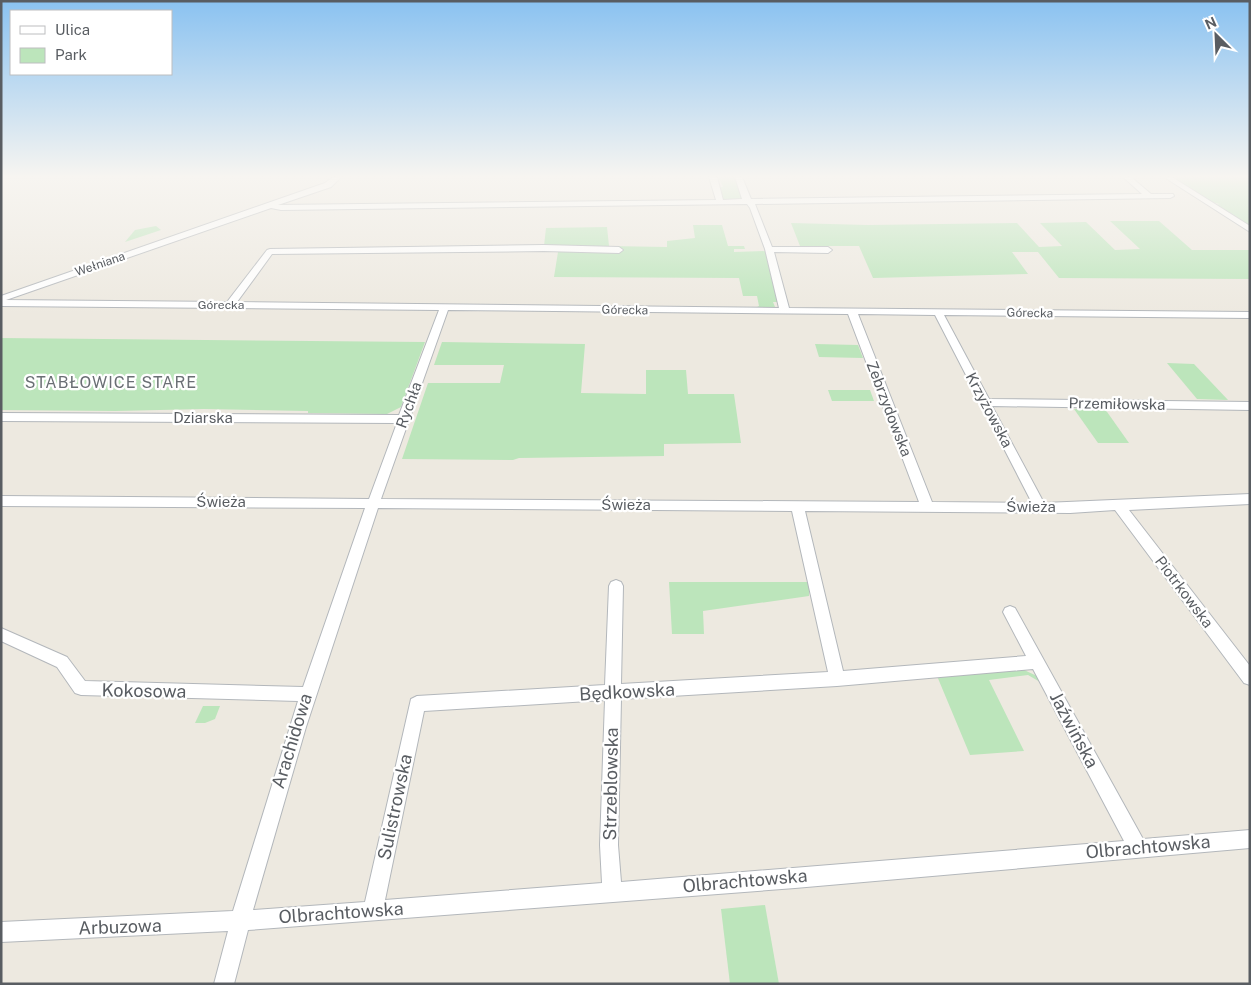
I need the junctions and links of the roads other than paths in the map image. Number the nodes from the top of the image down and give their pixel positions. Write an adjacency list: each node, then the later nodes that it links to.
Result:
1 (219, 223): 8 (street, Wełniana)
2 (759, 223): 5 (street)
3 (1239, 223): 4 (street)
4 (1250, 230)
5 (768, 249): 7 (street); 12 (street)
6 (619, 250): 10 (street)
7 (828, 250)
8 (1, 299)
9 (1, 303): 10 (street, Górecka)
10 (230, 305): 11 (street, Górecka)
11 (444, 308): 12 (street, Górecka); 19 (street, Rychła)
12 (785, 311): 13 (street, Górecka)
13 (852, 312): 14 (street, Górecka); 25 (street, Zebrzydowska)
14 (938, 312): 15 (street, Górecka); 16 (street, Krzyżowska)
15 (1250, 315)
16 (985, 402): 17 (street, Przemiłowska); 26 (street, Krzyżowska)
17 (1250, 406)
18 (1, 417): 19 (street, Dziarska)
19 (405, 419): 22 (street, Rychła)
20 (1250, 499): 24 (street, Świeża)
21 (1, 501): 22 (street, Świeża)
22 (374, 503): 23 (street, Świeża); 34 (street, Arachidowa)
23 (797, 506): 25 (street, Świeża); 32 (street)
24 (1118, 506): 26 (street, Świeża); 31 (street, Piotrkowska)
25 (927, 507): 26 (street, Świeża)
26 (1040, 508)
27 (616, 586): 33 (street, Strzeblowska)
28 (1010, 612): 30 (street, Jaźwińska)
29 (1, 634): 34 (street, Kokosowa)
30 (1038, 662): 32 (street, Będkowska); 37 (street, Jaźwińska)
31 (1250, 678)
32 (838, 679): 33 (street, Będkowska)
33 (614, 693): 35 (street, Będkowska); 38 (street, Strzeblowska)
34 (306, 694): 40 (street, Arachidowa)
35 (417, 704): 39 (street, Sulistrowska)
36 (1250, 839): 37 (street, Olbrachtowska)
37 (1138, 848): 38 (street, Olbrachtowska)
38 (612, 891): 39 (street, Olbrachtowska)
39 (372, 911): 40 (street, Olbrachtowska)
40 (240, 921): 41 (street, Arbuzowa); 42 (street, Arachidowa)
41 (1, 932)
42 (224, 984)

